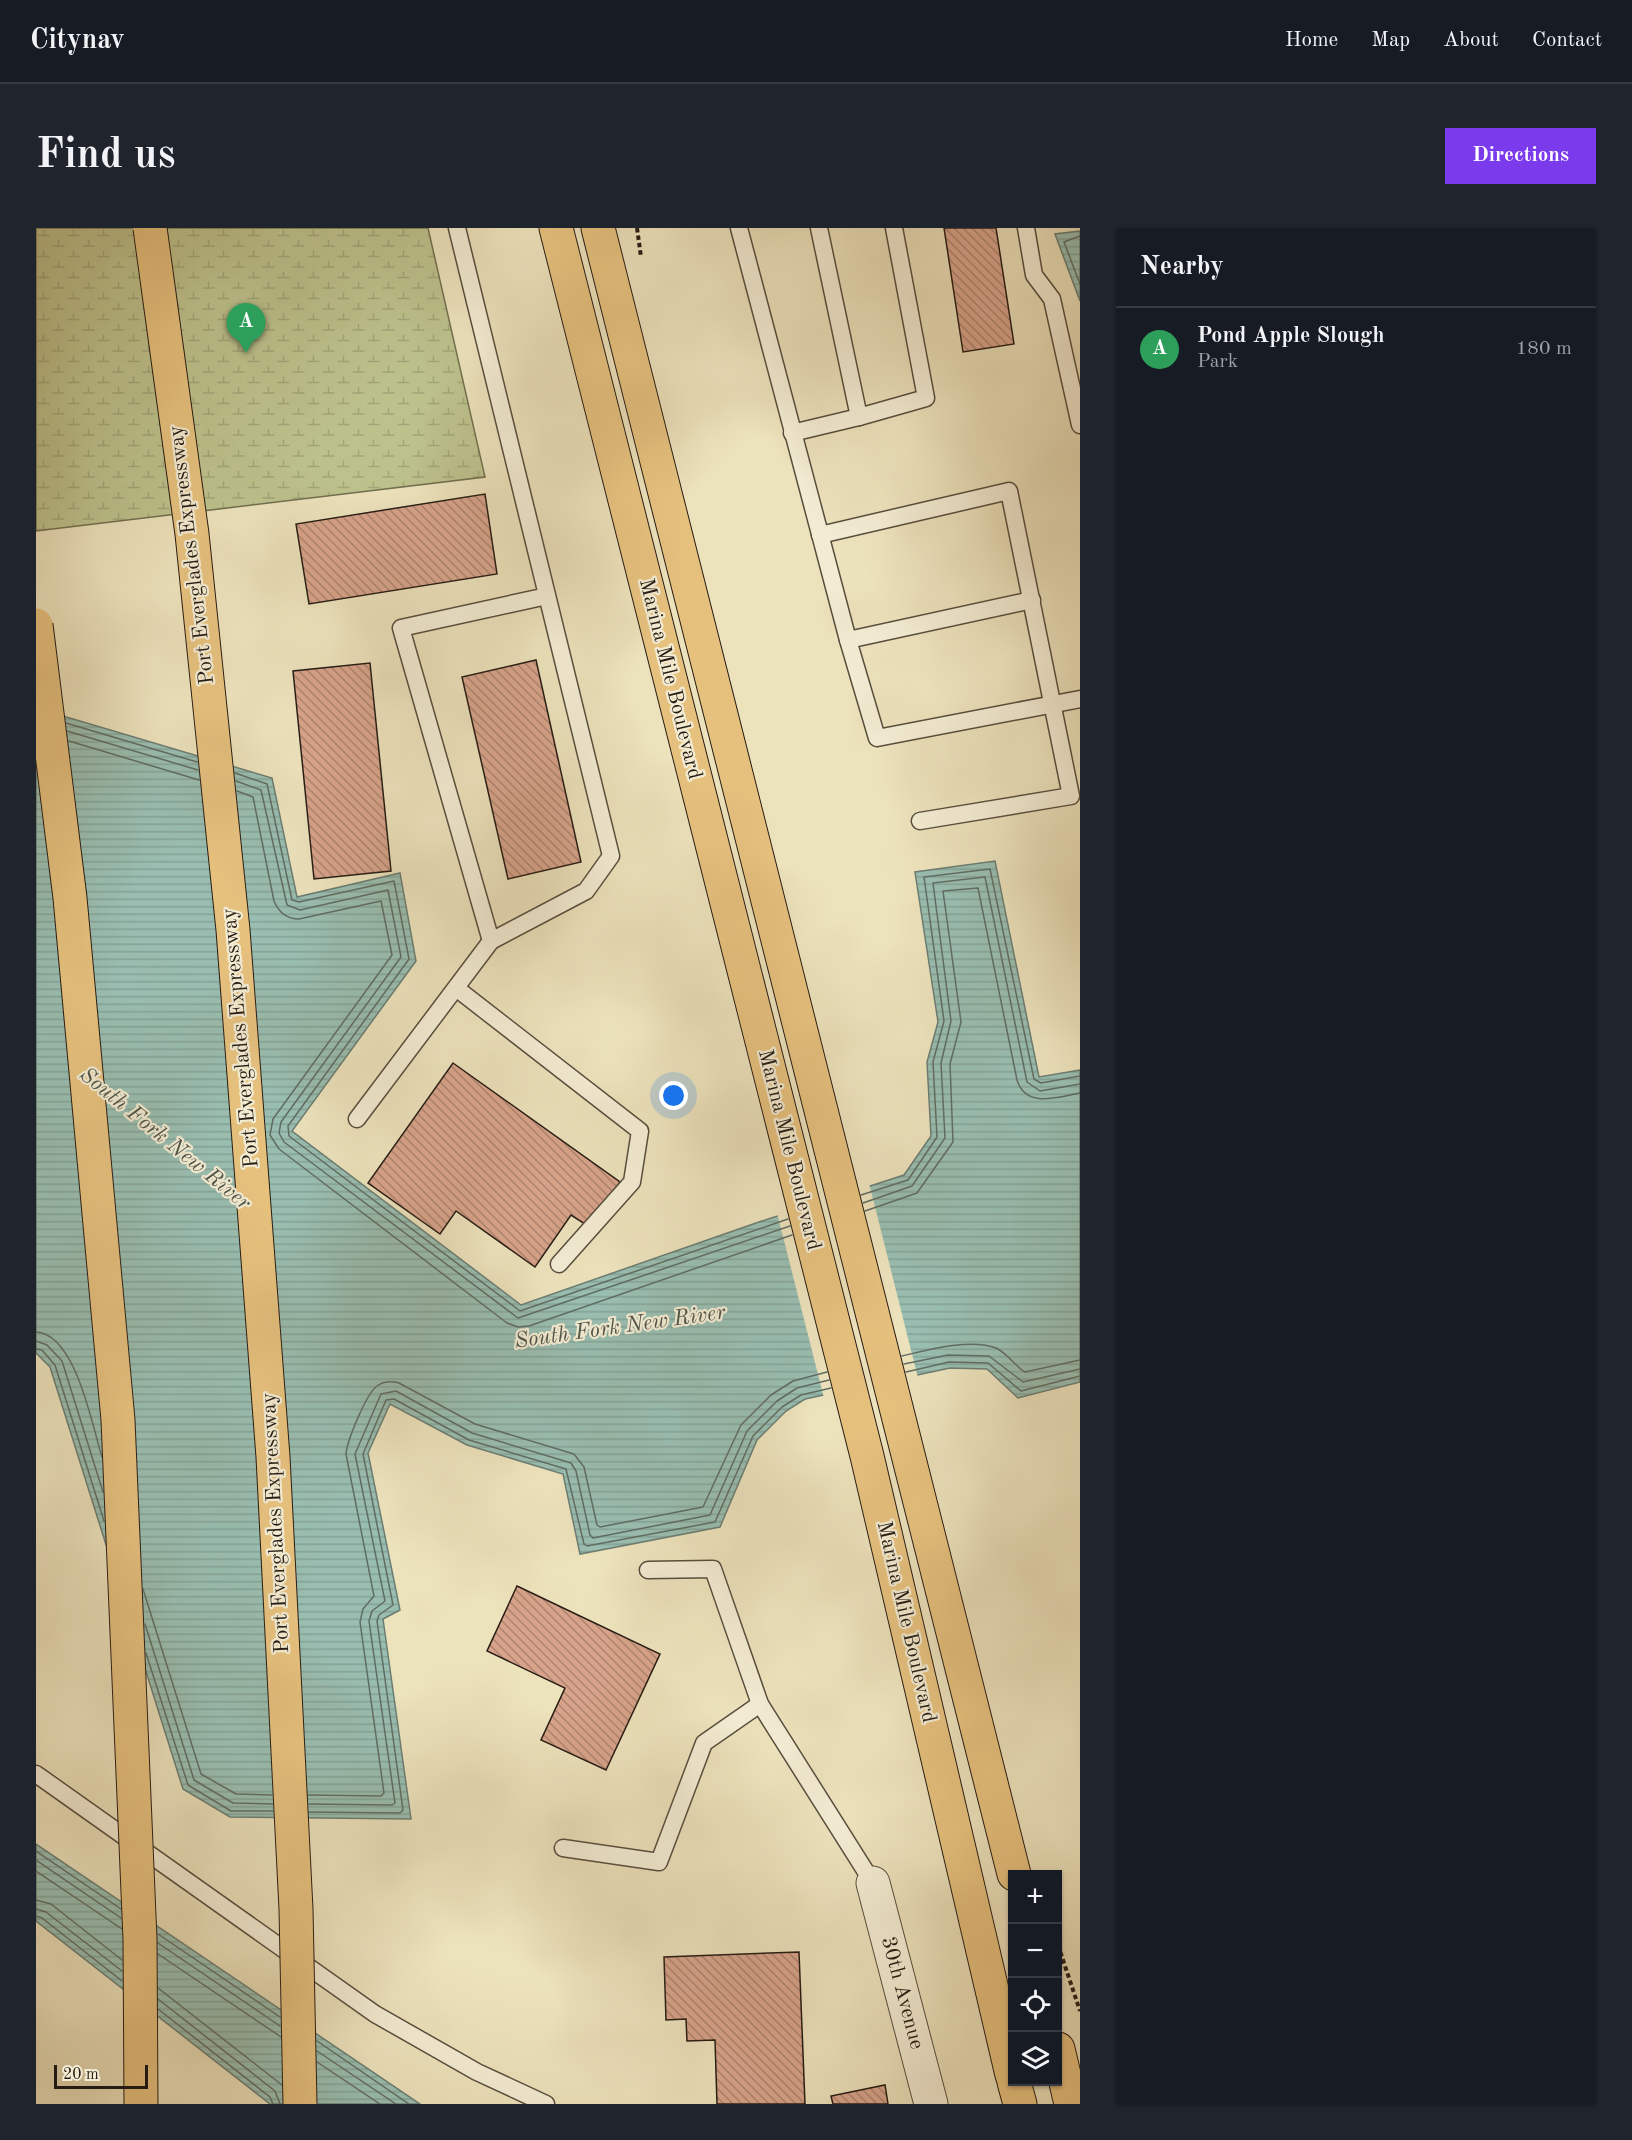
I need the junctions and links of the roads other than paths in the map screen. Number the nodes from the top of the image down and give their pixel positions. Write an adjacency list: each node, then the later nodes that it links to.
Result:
1 (150, 228): 34 (main road, Port Everglades Expressway, bridge)
2 (457, 228): 13 (lane)
3 (556, 228): 30 (main road, Marina Mile Boulevard)
4 (598, 228): 28 (main road, Marina Mile Boulevard)
5 (739, 228): 11 (lane)
6 (819, 228): 9 (lane)
7 (894, 228): 9 (lane)
8 (1026, 228): 10 (lane)
9 (860, 417): 11 (lane)
10 (1080, 425)
11 (792, 433): 12 (lane)
12 (820, 535): 14 (lane); 16 (lane)
13 (547, 596): 20 (lane); 20 (lane)
14 (1032, 600): 16 (lane); 18 (lane)
15 (36, 625): 33 (main road, bridge)
16 (848, 640): 18 (lane)
17 (1080, 699): 18 (lane)
18 (1054, 704): 19 (lane)
19 (920, 821)
20 (491, 941): 21 (lane)
21 (456, 988): 22 (lane); 23 (lane)
22 (357, 1119)
23 (559, 1264)
24 (648, 1570): 25 (lane)
25 (760, 1704): 27 (lane); 29 (lane)
26 (36, 1774): 35 (lane)
27 (563, 1848)
28 (1013, 1870)
29 (873, 1883): 36 (street, 30th Avenue)
30 (1008, 2058)
31 (1062, 2066): 38 (main road)
32 (1015, 2086): 37 (main road)
33 (141, 2104)
34 (300, 2104)
35 (546, 2104)
36 (931, 2104)
37 (1020, 2104)
38 (1071, 2104)

